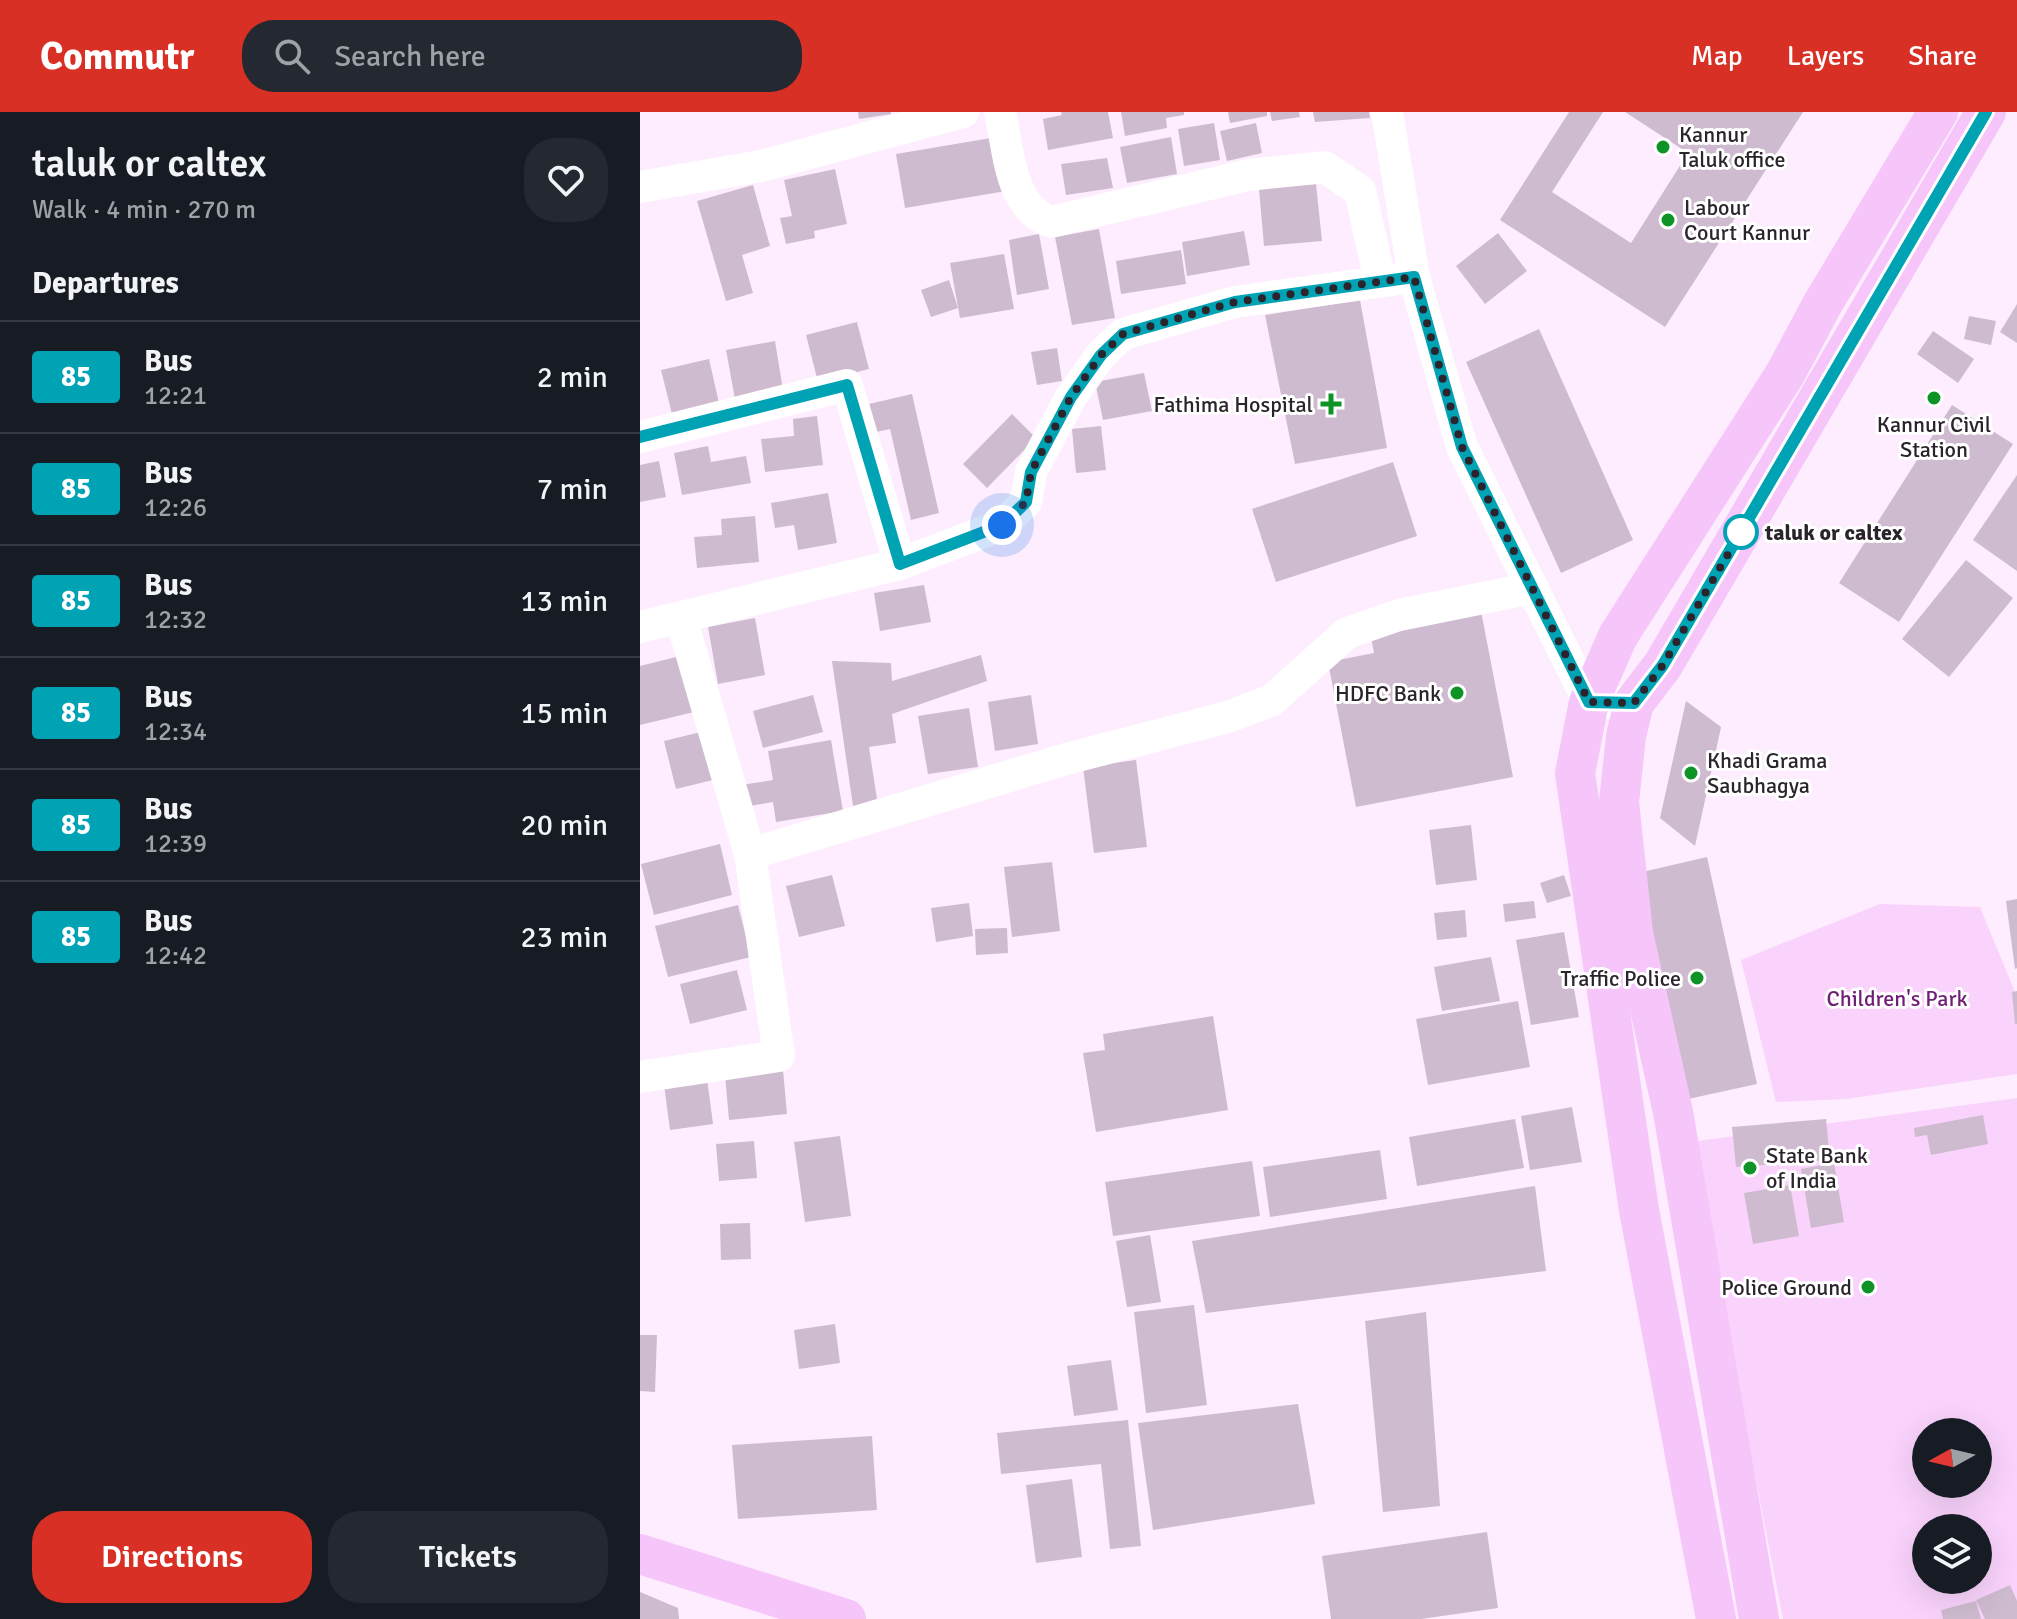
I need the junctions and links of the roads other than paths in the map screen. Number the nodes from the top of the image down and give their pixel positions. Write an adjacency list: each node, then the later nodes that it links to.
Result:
1 (963, 112): 6 (street)
2 (1000, 112): 8 (street)
3 (1387, 112): 7 (street)
4 (1938, 112): 14 (main road)
5 (1986, 112): 15 (main road)
6 (640, 187)
7 (1414, 277): 8 (street); 11 (street)
8 (1380, 280): 10 (street)
9 (640, 437): 10 (street)
10 (900, 564): 12 (street)
11 (1533, 588): 14 (street); 16 (street)
12 (681, 618): 13 (street); 16 (street)
13 (640, 627)
14 (1589, 702): 15 (street); 20 (main road)
15 (1634, 703): 21 (main road)
16 (750, 854): 17 (street)
17 (640, 1077)
18 (640, 1554): 19 (main road)
19 (846, 1619)
20 (1716, 1619)
21 (1759, 1619)

